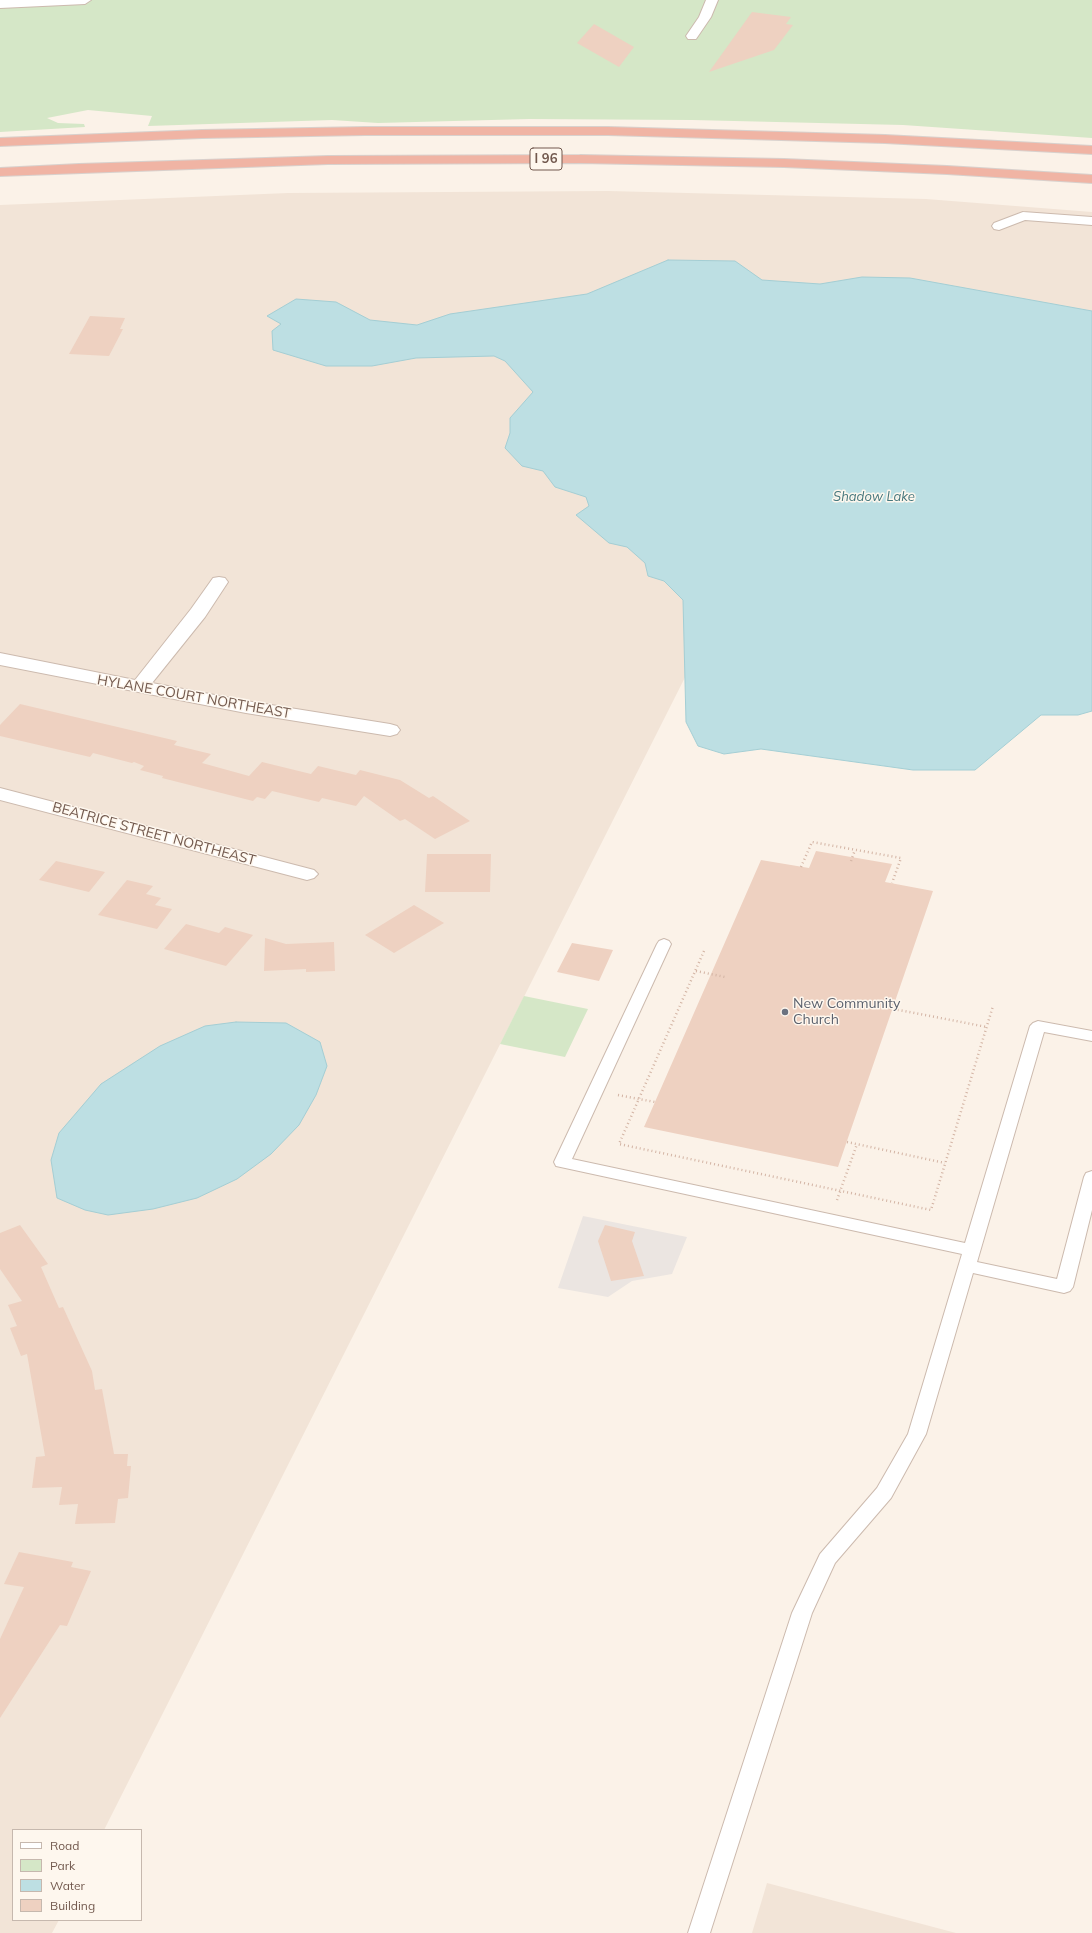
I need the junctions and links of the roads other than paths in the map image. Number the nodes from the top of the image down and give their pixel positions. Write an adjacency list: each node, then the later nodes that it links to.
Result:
1 (85, 0): 3 (street)
2 (712, 0): 4 (street)
3 (0, 4)
4 (692, 36)
5 (0, 142): 6 (highway, I 96)
6 (1092, 150)
7 (0, 172): 8 (highway, I 96)
8 (1092, 179)
9 (1092, 221): 10 (street)
10 (999, 226)
11 (219, 582): 13 (street)
12 (0, 659): 13 (street, HYLANE COURT NORTHEAST)
13 (139, 687): 14 (street, HYLANE COURT NORTHEAST)
14 (390, 730)
15 (0, 794): 16 (street, BEATRICE STREET NORTHEAST)
16 (307, 874)
17 (664, 944): 20 (lane)
18 (1092, 1036): 20 (lane)
19 (1092, 1177): 20 (lane)
20 (970, 1258): 21 (lane)
21 (699, 1933)

